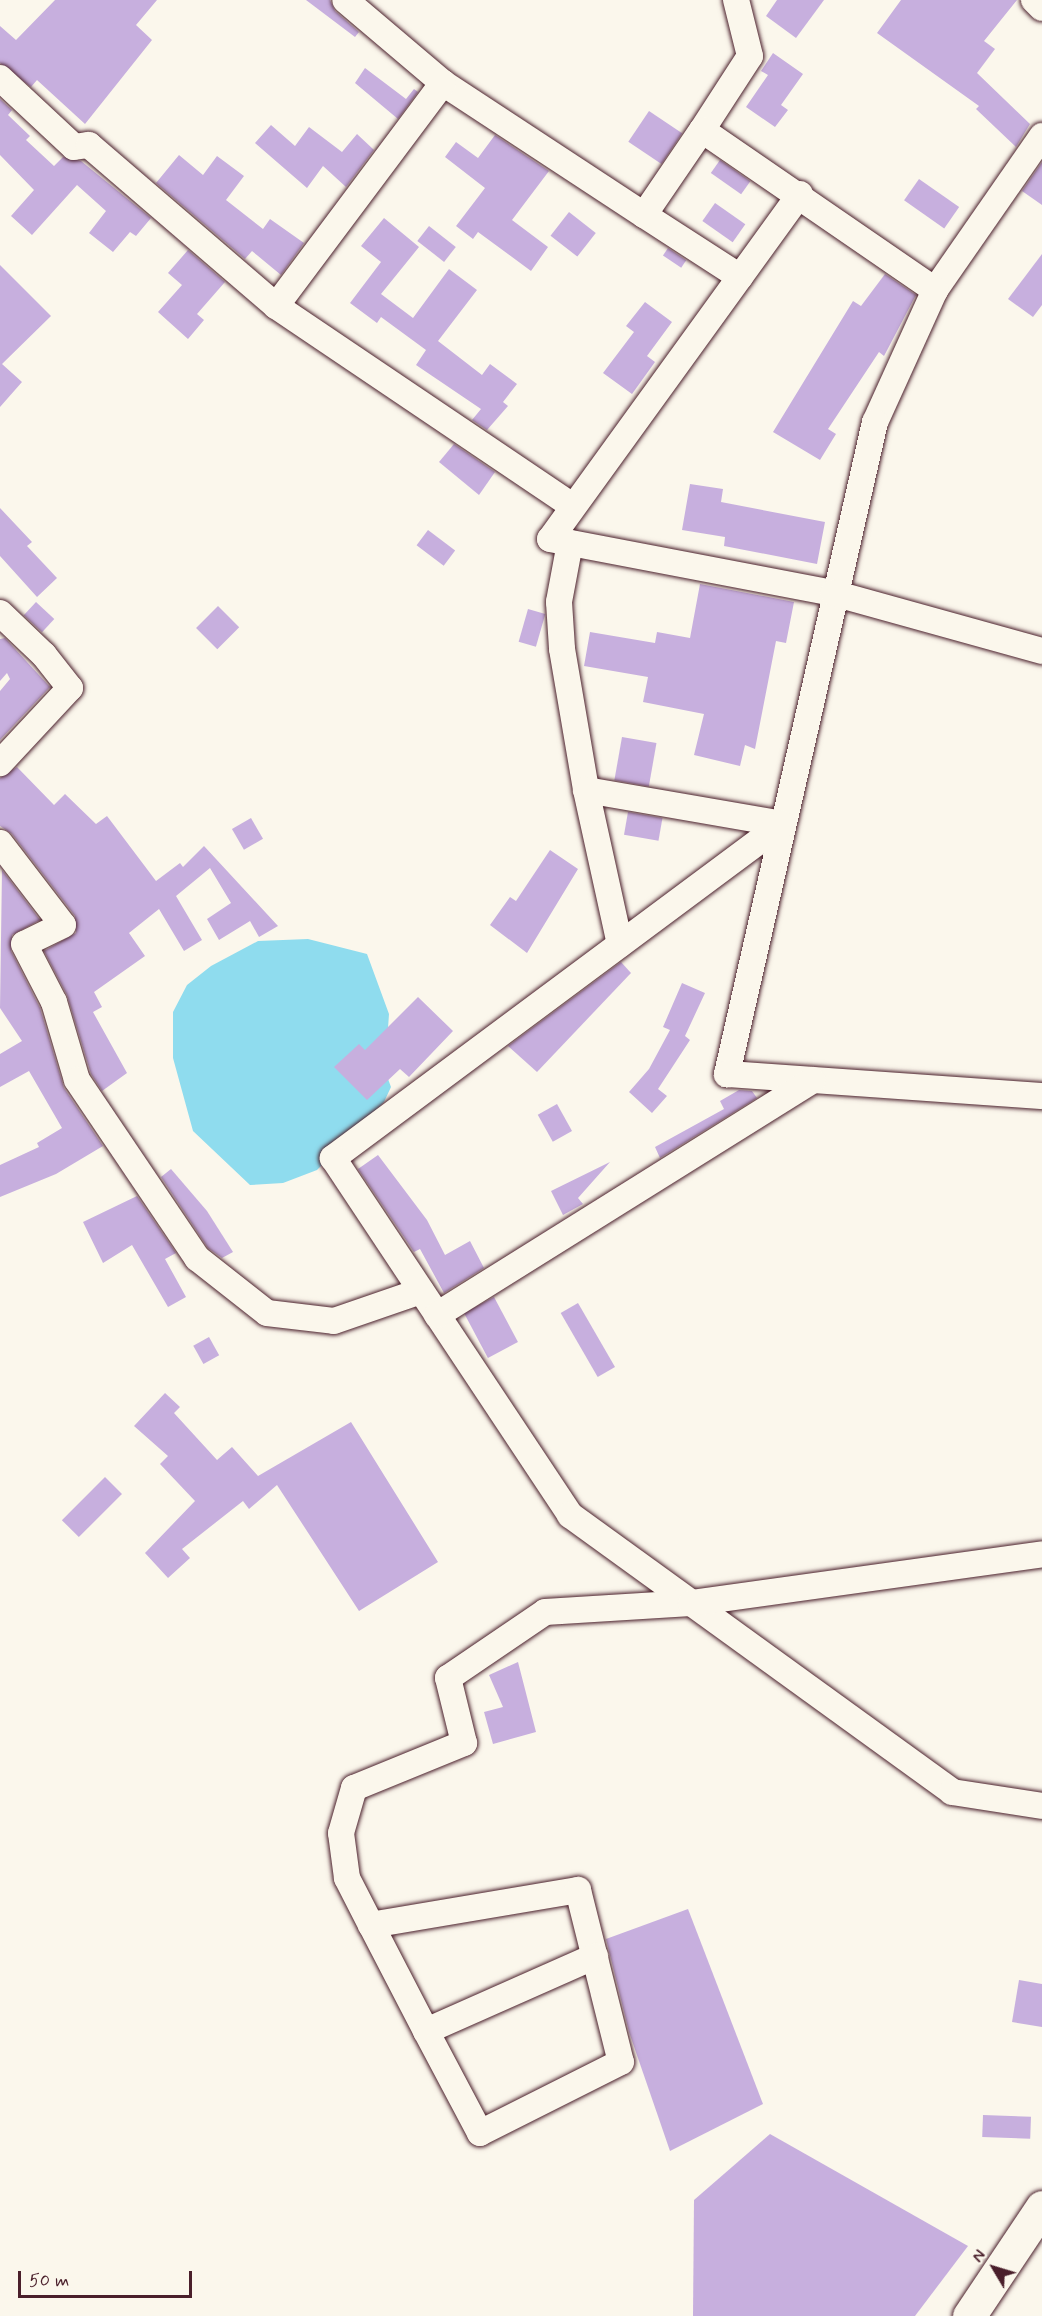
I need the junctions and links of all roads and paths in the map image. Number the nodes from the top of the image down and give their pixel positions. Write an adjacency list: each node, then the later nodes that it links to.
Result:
1 (345, 0): 6 (street)
2 (736, 0): 7 (street)
3 (1034, 0): 4 (street)
4 (1042, 8)
5 (0, 78): 13 (street)
6 (443, 83): 10 (street); 13 (street)
7 (702, 130): 9 (street); 10 (street)
8 (1042, 136): 12 (street)
9 (800, 194): 11 (street); 12 (street)
10 (644, 215): 11 (street)
11 (740, 277): 14 (street)
12 (935, 290): 16 (street)
13 (276, 306): 14 (street)
14 (573, 506): 15 (street)
15 (570, 543): 16 (street); 20 (street)
16 (833, 593): 18 (street); 21 (street)
17 (0, 613): 19 (street)
18 (1042, 651)
19 (0, 763)
20 (586, 790): 21 (street); 23 (street)
21 (782, 824): 23 (street); 24 (street)
22 (0, 843): 26 (street)
23 (620, 944): 26 (street)
24 (813, 1080): 25 (street); 27 (street)
25 (1042, 1096)
26 (421, 1291): 27 (street)
27 (437, 1315): 29 (street)
28 (1042, 1554): 29 (street)
29 (691, 1603): 30 (street); 31 (street)
30 (1042, 1806)
31 (371, 1925): 32 (street); 33 (street)
32 (595, 1956): 33 (street); 33 (street)
33 (426, 2031)
34 (1042, 2206): 35 (main road)
35 (969, 2316)

